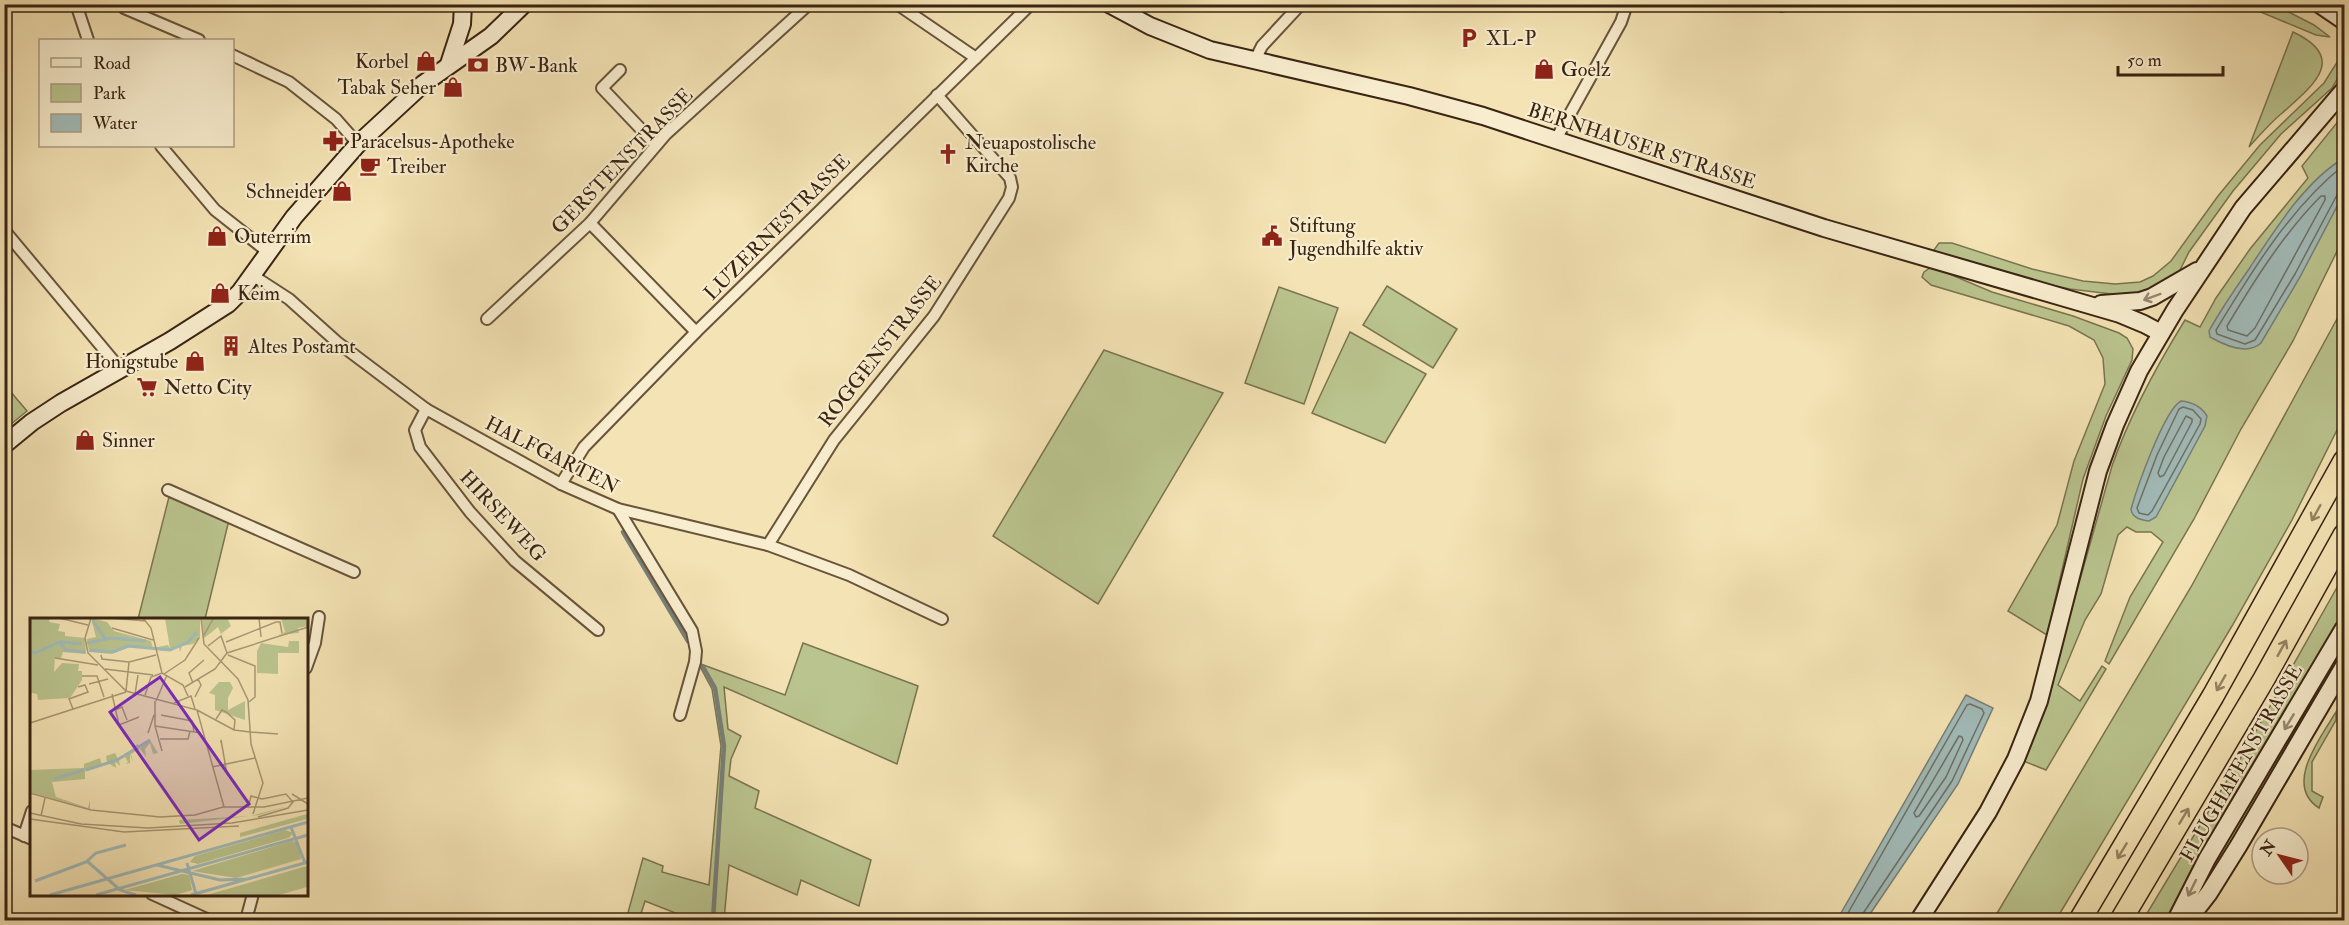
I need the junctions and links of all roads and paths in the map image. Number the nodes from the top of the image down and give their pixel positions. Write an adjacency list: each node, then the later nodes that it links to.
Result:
1 (75, 4): 13 (street)
2 (463, 4): 11 (main road)
3 (524, 4): 12 (main road)
4 (809, 4): 24 (street, GERSTENSTRASSE)
5 (897, 4): 16 (street)
6 (1031, 4): 16 (street, LUZERNESTRASSE)
7 (1109, 4): 17 (main road, BERNHAUSER STRASSE)
8 (1301, 4): 17 (street)
9 (1627, 4): 22 (street)
10 (124, 8): 14 (street)
11 (462, 24): 12 (main road); 18 (main road)
12 (491, 36): 18 (main road)
13 (88, 39)
14 (197, 39)
15 (234, 56): 23 (street)
16 (976, 58): 21 (street, LUZERNESTRASSE)
17 (1255, 60): 22 (main road, BERNHAUSER STRASSE)
18 (449, 64): 23 (main road)
19 (620, 70): 24 (street)
20 (2344, 90): 29 (main road)
21 (937, 95): 33 (street, LUZERNESTRASSE); 43 (street, ROGGENSTRASSE)
22 (1555, 141): 31 (main road, BERNHAUSER STRASSE)
23 (358, 144): 28 (main road)
24 (657, 145): 26 (street, GERSTENSTRASSE)
25 (162, 147): 28 (street)
26 (590, 223): 32 (street, GERSTENSTRASSE); 33 (street)
27 (4, 230): 35 (street)
28 (268, 252): 30 (main road)
29 (2202, 268): 31 (main road, one-way to 31); 34 (main road)
30 (252, 275): 35 (main road); 36 (street, HALFGARTEN)
31 (2090, 305): 34 (main road, BERNHAUSER STRASSE)
32 (488, 319)
33 (696, 332): 39 (street, LUZERNESTRASSE)
34 (2161, 333): 58 (main road)
35 (117, 371): 37 (main road)
36 (426, 409): 39 (street, HALFGARTEN); 48 (street, HIRSEWEG)
37 (4, 445)
38 (2344, 461): 59 (highway, one-way to 59)
39 (561, 484): 41 (street, HALFGARTEN)
40 (168, 490): 44 (street)
41 (618, 509): 43 (street, HALFGARTEN); 51 (street)
42 (2344, 535): 60 (highway, one-way to 42)
43 (768, 545): 46 (street, HALFGARTEN)
44 (354, 572)
45 (319, 617): 49 (street)
46 (942, 619)
47 (2344, 628): 61 (main road, FLUGHAFENSTRASSE, one-way to 61)
48 (598, 630)
49 (308, 662)
50 (2344, 666): 62 (main road, FLUGHAFENSTRASSE)
51 (680, 715)
52 (4, 827): 53 (street)
53 (28, 838)
54 (154, 895): 56 (street)
55 (253, 895): 57 (street)
56 (209, 921)
57 (246, 921)
58 (1919, 921)
59 (2079, 921)
60 (2121, 921)
61 (2176, 921)
62 (2188, 921)

